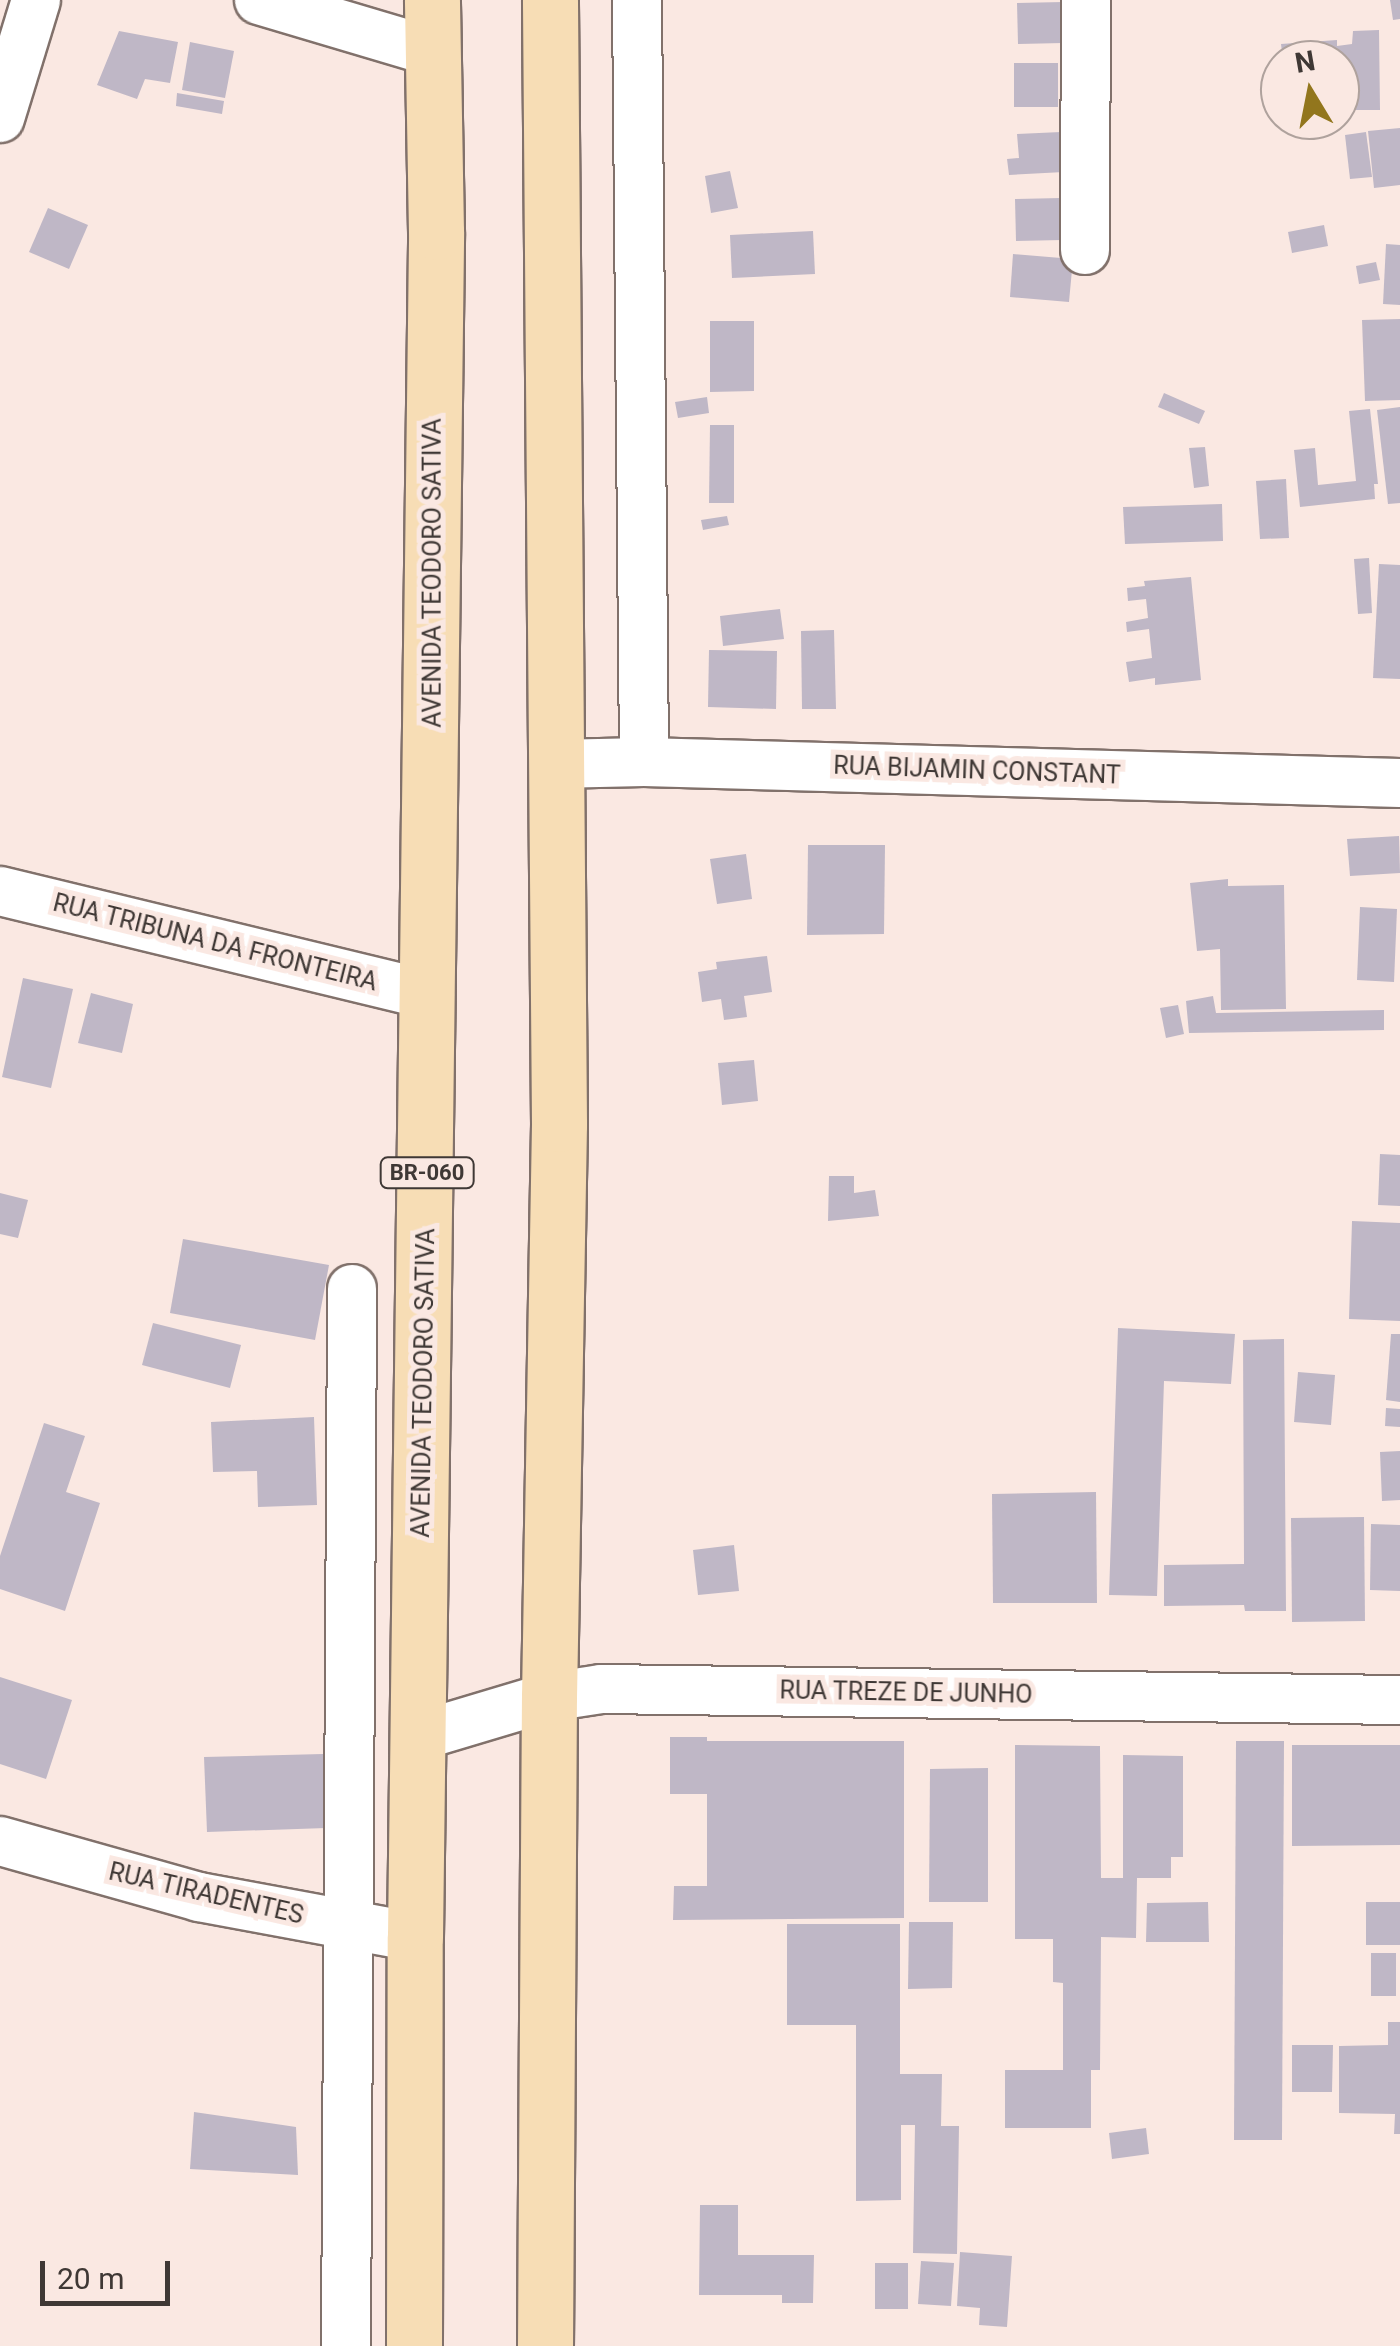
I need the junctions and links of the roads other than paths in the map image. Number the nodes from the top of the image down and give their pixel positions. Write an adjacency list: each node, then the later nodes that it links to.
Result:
1 (36, 0): 7 (street)
2 (259, 0): 6 (street)
3 (550, 0): 10 (main road)
4 (637, 0): 9 (street)
5 (1086, 0): 8 (street)
6 (432, 26): 13 (main road, AVENIDA TEODORO SATIVA / BR-060)
7 (0, 118)
8 (1086, 250)
9 (644, 762): 10 (street, RUA BIJAMIN CONSTANT); 11 (street, RUA BIJAMIN CONSTANT)
10 (554, 764): 15 (main road)
11 (1400, 783)
12 (0, 891): 13 (street, RUA TRIBUNA DA FRONTEIRA)
13 (430, 994): 17 (main road, AVENIDA TEODORO SATIVA / BR-060)
14 (352, 1288): 19 (street)
15 (549, 1697): 16 (street, RUA TREZE DE JUNHO); 17 (street, RUA TREZE DE JUNHO); 23 (main road)
16 (1400, 1700)
17 (418, 1736): 20 (main road, AVENIDA TEODORO SATIVA / BR-060)
18 (0, 1841): 19 (street, RUA TIRADENTES)
19 (349, 1926): 20 (street, RUA TIRADENTES); 21 (street)
20 (415, 1938): 22 (main road, AVENIDA TEODORO SATIVA / BR-060)
21 (346, 2346)
22 (414, 2346)
23 (545, 2346)

